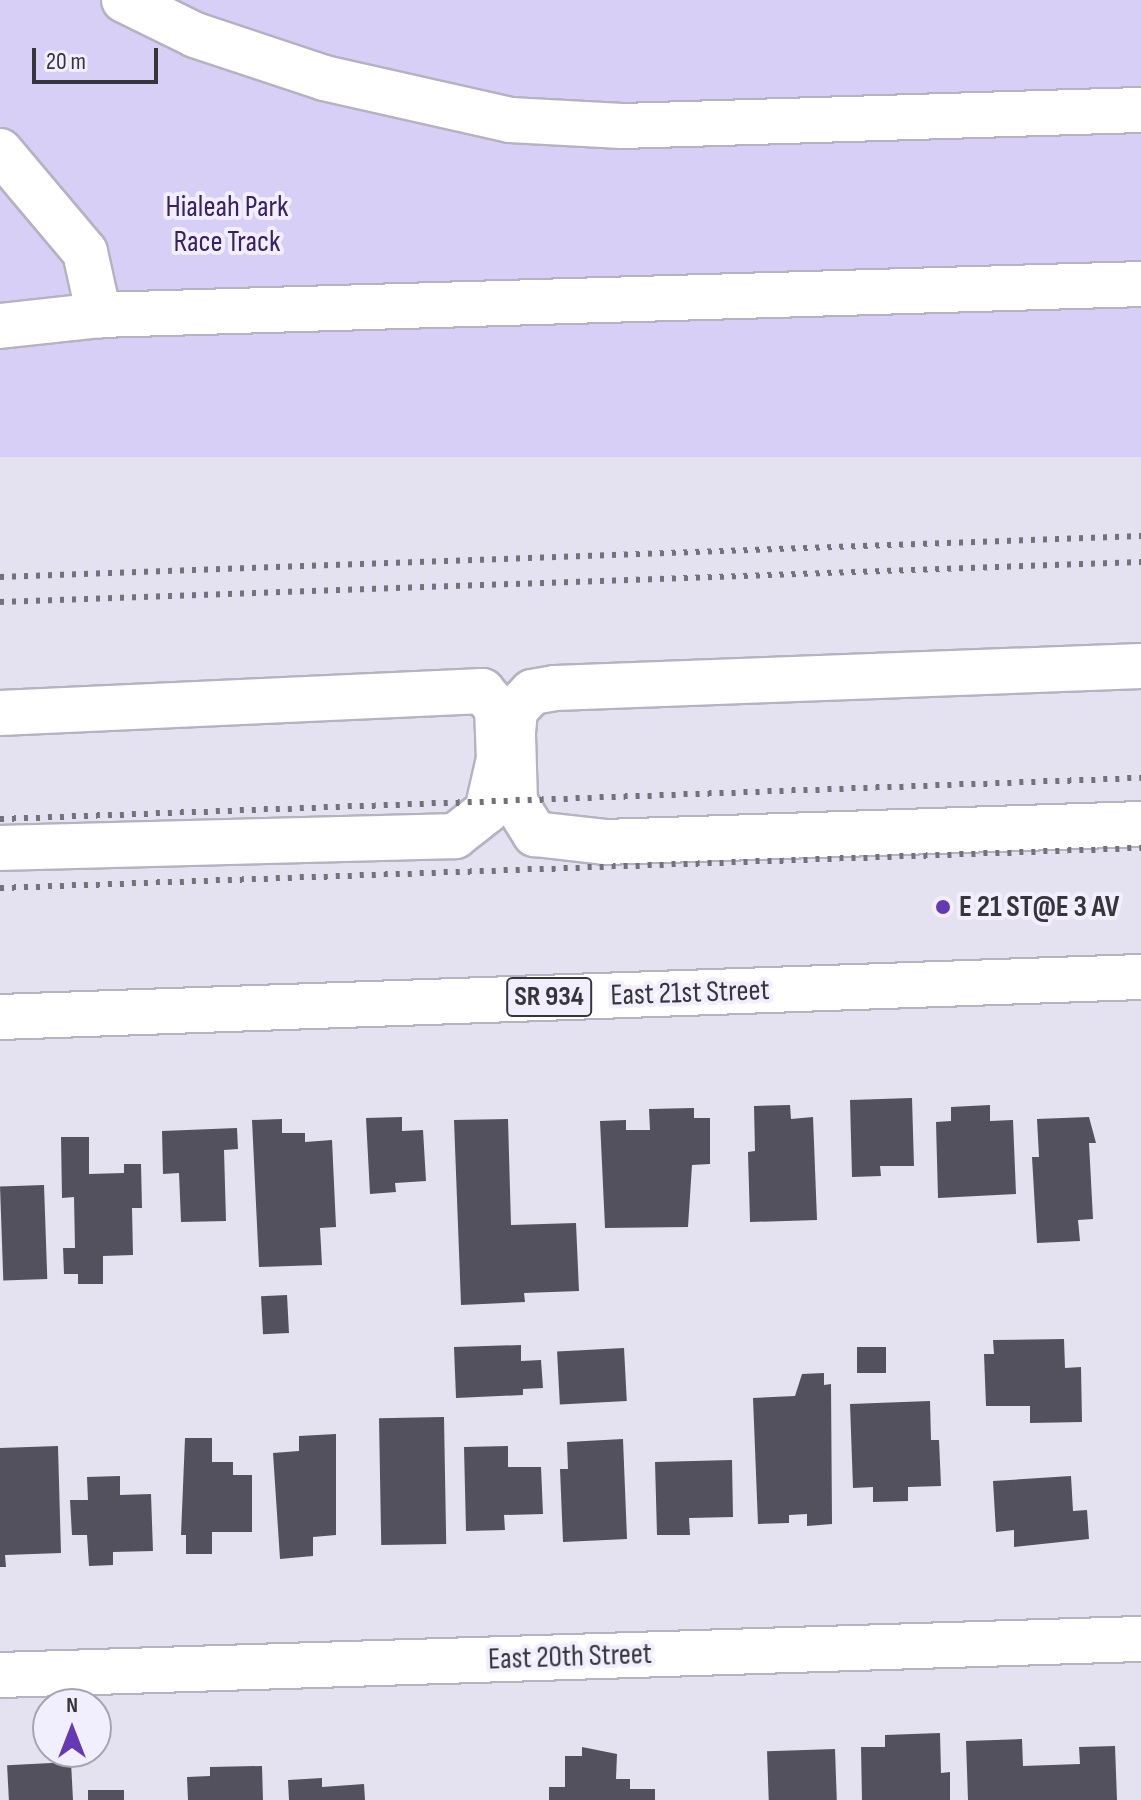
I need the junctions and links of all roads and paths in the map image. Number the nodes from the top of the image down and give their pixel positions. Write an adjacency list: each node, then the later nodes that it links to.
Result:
1 (124, 0): 2 (street)
2 (1141, 110)
3 (0, 151): 5 (street)
4 (1141, 284): 5 (street)
5 (99, 315): 6 (street)
6 (0, 326)
7 (1141, 666): 9 (street)
8 (0, 713): 10 (street)
9 (1141, 824)
10 (0, 848)
11 (1141, 977): 12 (street, East 21st Street / SR 934)
12 (0, 1017)
13 (1141, 1639): 14 (street, East 20th Street)
14 (0, 1675)

